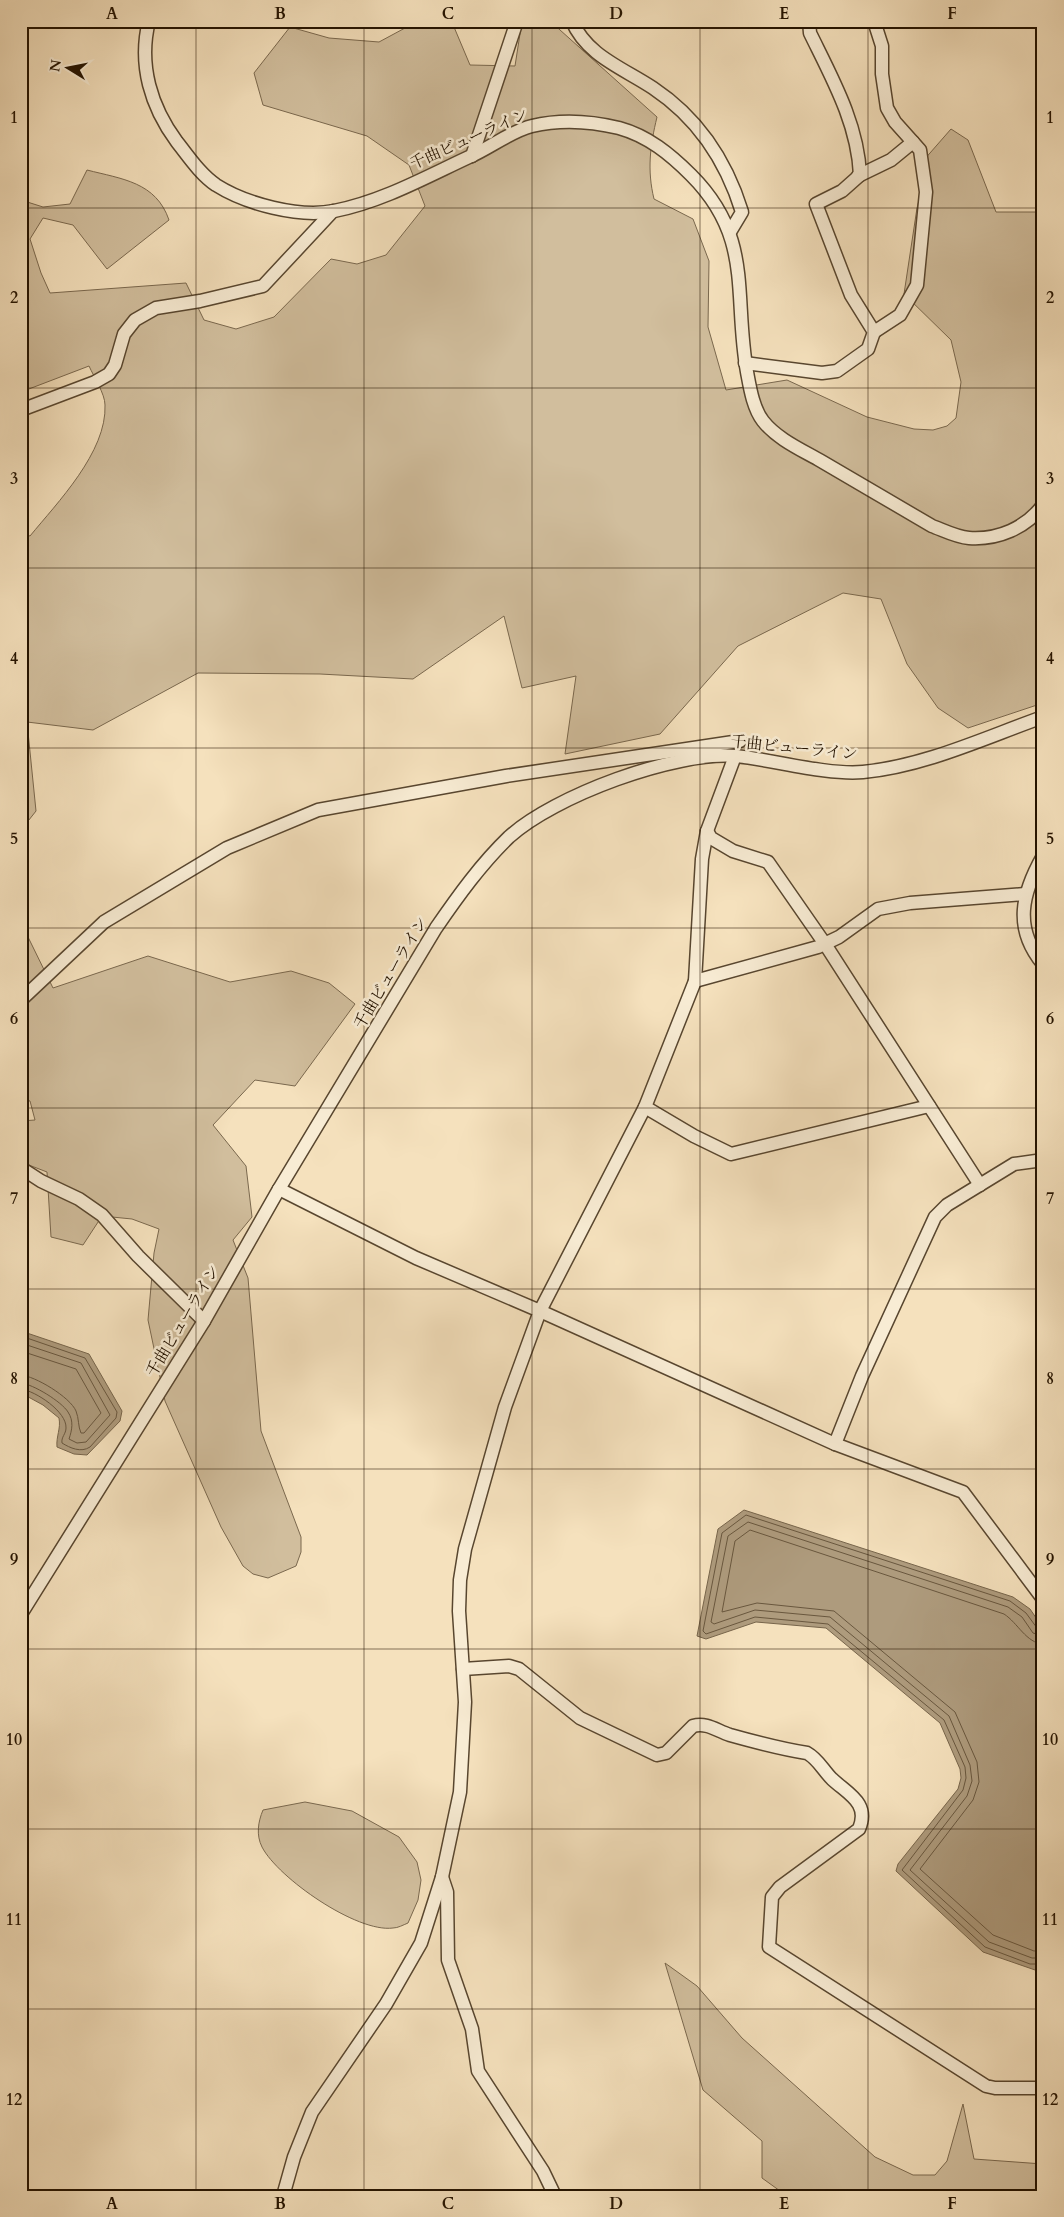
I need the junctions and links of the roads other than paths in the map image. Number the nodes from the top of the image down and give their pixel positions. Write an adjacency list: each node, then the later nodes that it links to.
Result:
1 (149, 21): 9 (street, 千曲ビューライン)
2 (518, 21): 7 (street)
3 (572, 21): 10 (street)
4 (809, 21): 8 (street)
5 (874, 21): 6 (street)
6 (913, 142): 8 (street); 11 (street)
7 (472, 156): 9 (street, 千曲ビューライン); 10 (street, 千曲ビューライン)
8 (858, 176): 11 (street)
9 (333, 212): 13 (street)
10 (730, 232): 12 (street, 千曲ビューライン)
11 (874, 332): 12 (street)
12 (745, 362): 14 (street, 千曲ビューライン)
13 (21, 410)
14 (1043, 505)
15 (1043, 717): 17 (street, 千曲ビューライン)
16 (740, 741): 24 (street)
17 (735, 756): 18 (street); 30 (street, 千曲ビューライン)
18 (707, 831): 21 (street); 23 (street)
19 (1043, 856): 20 (street)
20 (1025, 894): 21 (street); 22 (street)
21 (825, 944): 23 (street); 25 (street)
22 (1043, 964)
23 (695, 981): 26 (street)
24 (21, 1000)
25 (929, 1106): 26 (street); 29 (street)
26 (644, 1107): 31 (street)
27 (1043, 1160): 29 (street)
28 (21, 1168): 32 (street)
29 (980, 1185): 33 (street)
30 (279, 1189): 31 (street); 32 (street, 千曲ビューライン)
31 (540, 1311): 33 (street); 38 (street)
32 (204, 1321): 34 (street, 千曲ビューライン)
33 (835, 1444): 36 (street)
34 (37, 1589): 35 (street); 37 (street, 千曲ビューライン)
35 (21, 1594)
36 (1043, 1599)
37 (21, 1614)
38 (463, 1669): 39 (street); 40 (street)
39 (442, 1877): 41 (street); 42 (street)
40 (1043, 2088)
41 (283, 2196)
42 (555, 2196)

